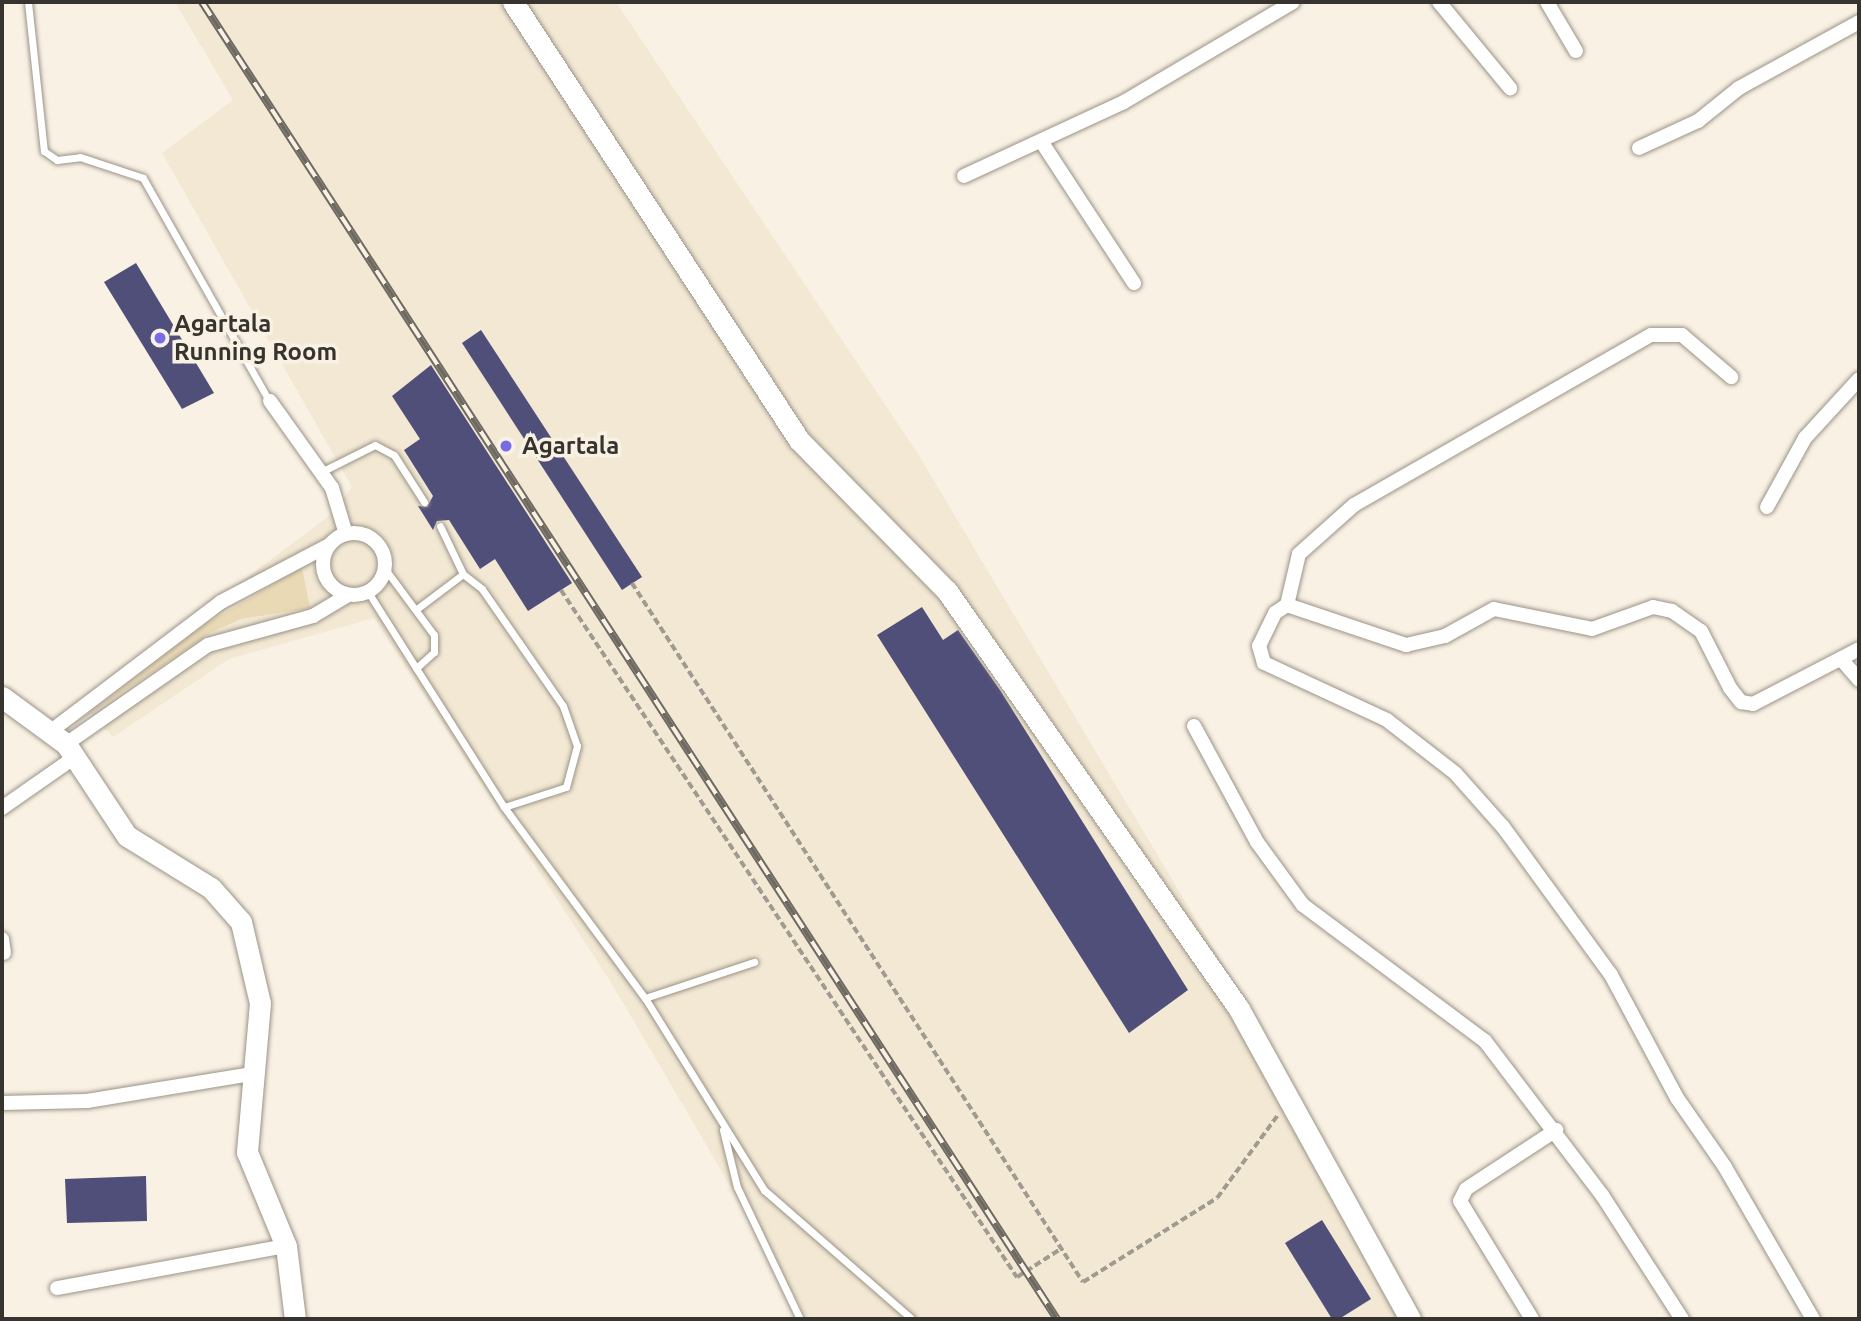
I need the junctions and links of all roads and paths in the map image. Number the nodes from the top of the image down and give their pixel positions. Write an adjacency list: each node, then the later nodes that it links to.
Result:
1 (27, 2): 15 (lane)
2 (513, 2): 42 (street)
3 (1293, 2): 9 (street)
4 (1439, 2): 8 (street)
5 (1547, 2): 7 (street)
6 (1859, 22): 10 (street)
7 (1576, 51)
8 (1510, 88)
9 (1041, 141): 11 (street); 12 (street)
10 (1639, 148)
11 (964, 176)
12 (1134, 283)
13 (1731, 377): 28 (street)
14 (1859, 379): 18 (street)
15 (270, 401): 16 (street)
16 (320, 473): 17 (lane); 20 (street)
17 (424, 502)
18 (1767, 507)
19 (440, 526): 23 (lane)
20 (346, 534): 21 (street); 22 (street)
21 (329, 545): 27 (street); 36 (street)
22 (385, 569): 26 (street); 29 (lane)
23 (463, 574): 29 (lane); 37 (lane)
24 (632, 583): 47 (path)
25 (561, 590): 47 (path)
26 (368, 592): 27 (street); 32 (lane)
27 (348, 595): 36 (street)
28 (1287, 605): 31 (street); 55 (street)
29 (418, 608): 32 (lane)
30 (1859, 649): 31 (street)
31 (1841, 659): 33 (street)
32 (416, 668): 37 (lane)
33 (1859, 680)
34 (2, 697): 36 (street)
35 (1194, 726): 45 (street)
36 (64, 744): 38 (street); 41 (street)
37 (504, 807): 40 (lane)
38 (2, 808)
39 (754, 962): 40 (lane)
40 (645, 998): 44 (lane)
41 (251, 1074): 43 (street); 46 (street)
42 (1287, 1097): 47 (path); 52 (street)
43 (2, 1103)
44 (723, 1126): 50 (lane); 51 (lane)
45 (1556, 1130): 53 (street); 54 (street)
46 (286, 1246): 48 (street); 49 (street)
47 (1063, 1248)
48 (57, 1288)
49 (295, 1319)
50 (800, 1319)
51 (912, 1319)
52 (1410, 1319)
53 (1532, 1319)
54 (1682, 1319)
55 (1813, 1319)

